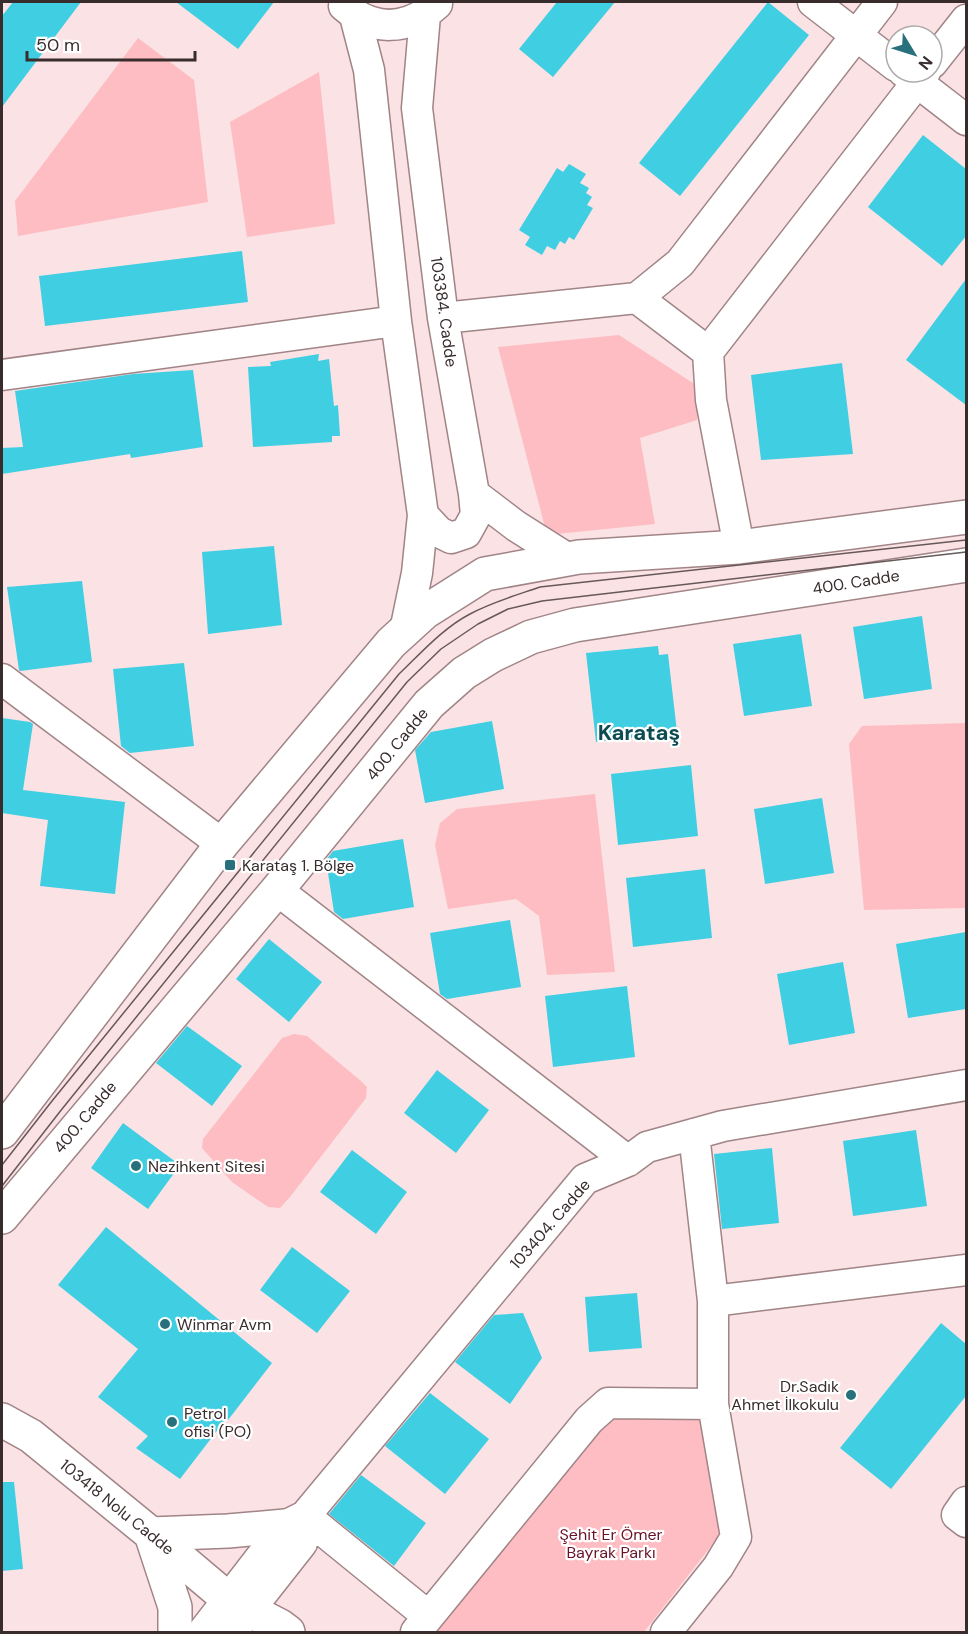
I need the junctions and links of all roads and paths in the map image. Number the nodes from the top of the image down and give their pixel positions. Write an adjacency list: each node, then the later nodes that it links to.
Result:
1 (813, 2): 6 (street)
2 (882, 2): 6 (street)
3 (432, 8): 4 (street); 13 (street, 103384. Cadde)
4 (347, 9): 14 (street)
5 (966, 20): 7 (street)
6 (856, 36): 8 (street); 12 (street)
7 (944, 42)
8 (884, 53)
9 (905, 84): 15 (street)
10 (929, 84): 11 (street)
11 (966, 120)
12 (637, 298): 13 (street); 15 (street)
13 (443, 318): 17 (street, 103384. Cadde)
14 (396, 321): 16 (street); 18 (street)
15 (708, 352): 20 (street)
16 (2, 375)
17 (474, 494): 18 (street, 103384. Cadde); 21 (street)
18 (423, 515): 23 (street)
19 (966, 517): 20 (main road)
20 (740, 547): 21 (main road)
21 (568, 559): 23 (main road)
22 (966, 565): 26 (main road, 400. Cadde)
23 (405, 631): 25 (main road)
24 (2, 679): 25 (street)
25 (222, 844): 28 (main road)
26 (277, 891): 30 (street); 31 (main road, 400. Cadde)
27 (966, 1085): 29 (street, 103404. Cadde)
28 (2, 1132)
29 (694, 1134): 30 (street, 103404. Cadde); 33 (street)
30 (628, 1161): 39 (street, 103404. Cadde)
31 (2, 1216)
32 (966, 1270): 33 (street)
33 (713, 1301): 35 (street)
34 (2, 1403): 37 (main road)
35 (713, 1404): 43 (street); 47 (street)
36 (2, 1420): 37 (main road, 103418 Nolu Cadde)
37 (16, 1435): 41 (main road, 103418 Nolu Cadde)
38 (966, 1503): 40 (street)
39 (295, 1521): 41 (main road); 42 (street, 103404. Cadde); 43 (street)
40 (966, 1522)
41 (151, 1534): 42 (main road, 103418 Nolu Cadde); 44 (main road)
42 (240, 1619): 45 (street, 103404. Cadde); 46 (main road, 103418 Nolu Cadde)
43 (422, 1624)
44 (175, 1632)
45 (203, 1632)
46 (288, 1632)
47 (666, 1632)

